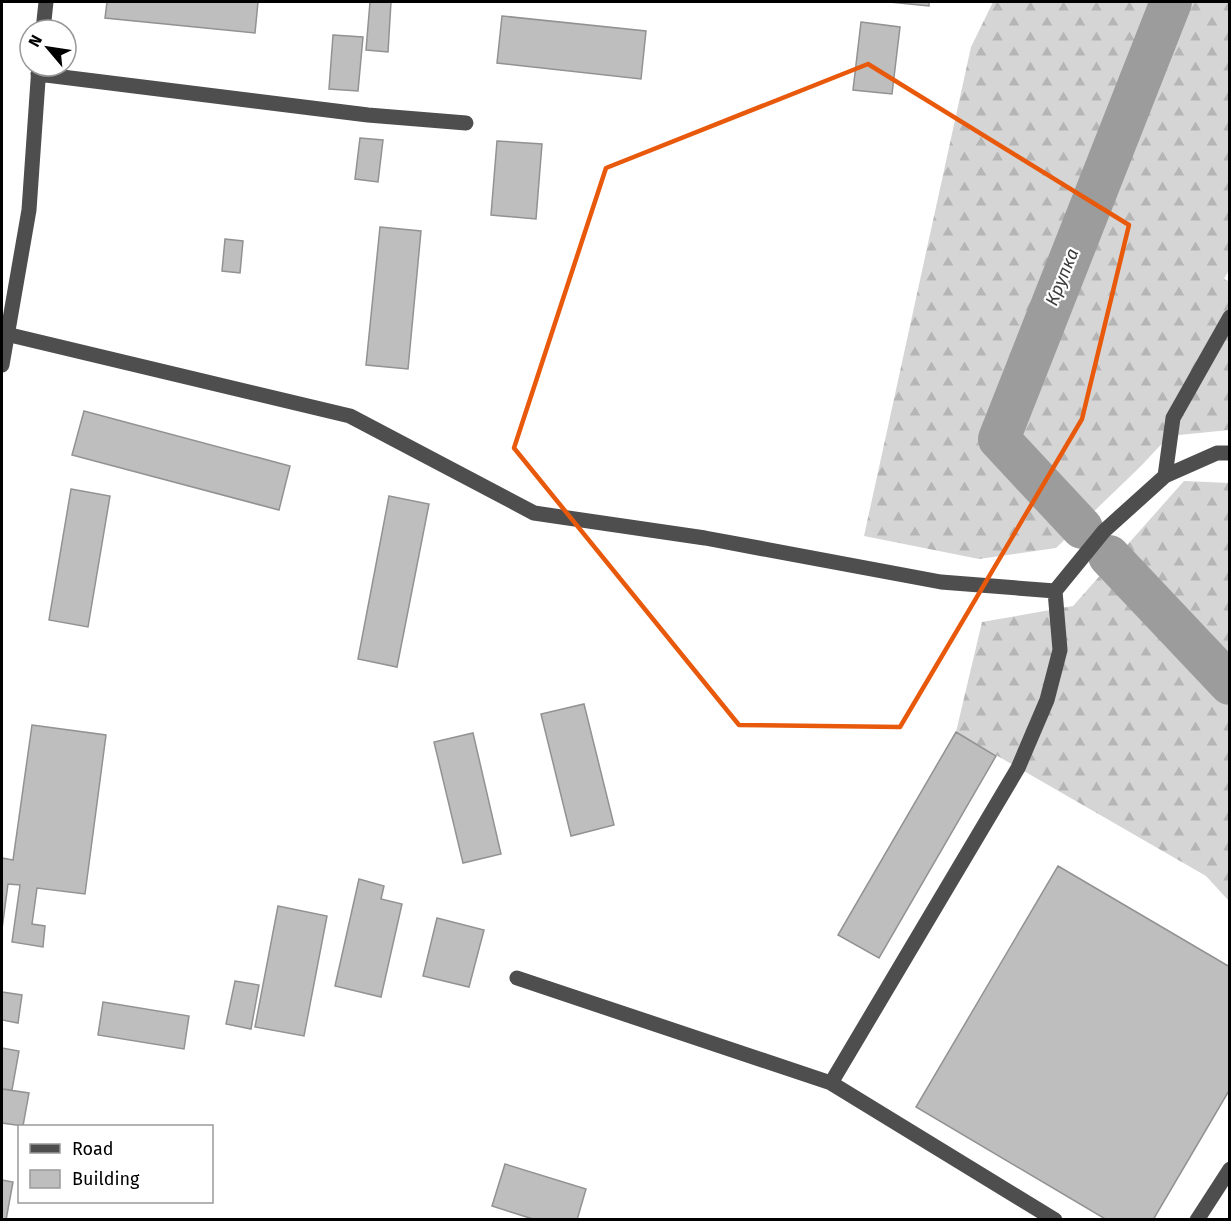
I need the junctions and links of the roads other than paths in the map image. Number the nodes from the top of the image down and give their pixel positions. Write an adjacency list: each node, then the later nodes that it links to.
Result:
1 (46, 2): 2 (street)
2 (44, 18)
3 (78, 75): 5 (street)
4 (37, 78): 7 (street)
5 (466, 123)
6 (1230, 317): 10 (street)
7 (6, 334): 8 (street); 11 (street)
8 (2, 365)
9 (1230, 453): 10 (street)
10 (1164, 476): 11 (street)
11 (1056, 591): 13 (street)
12 (517, 978): 13 (street)
13 (831, 1083): 15 (street)
14 (1230, 1169): 16 (street)
15 (1056, 1220)
16 (1197, 1220)

